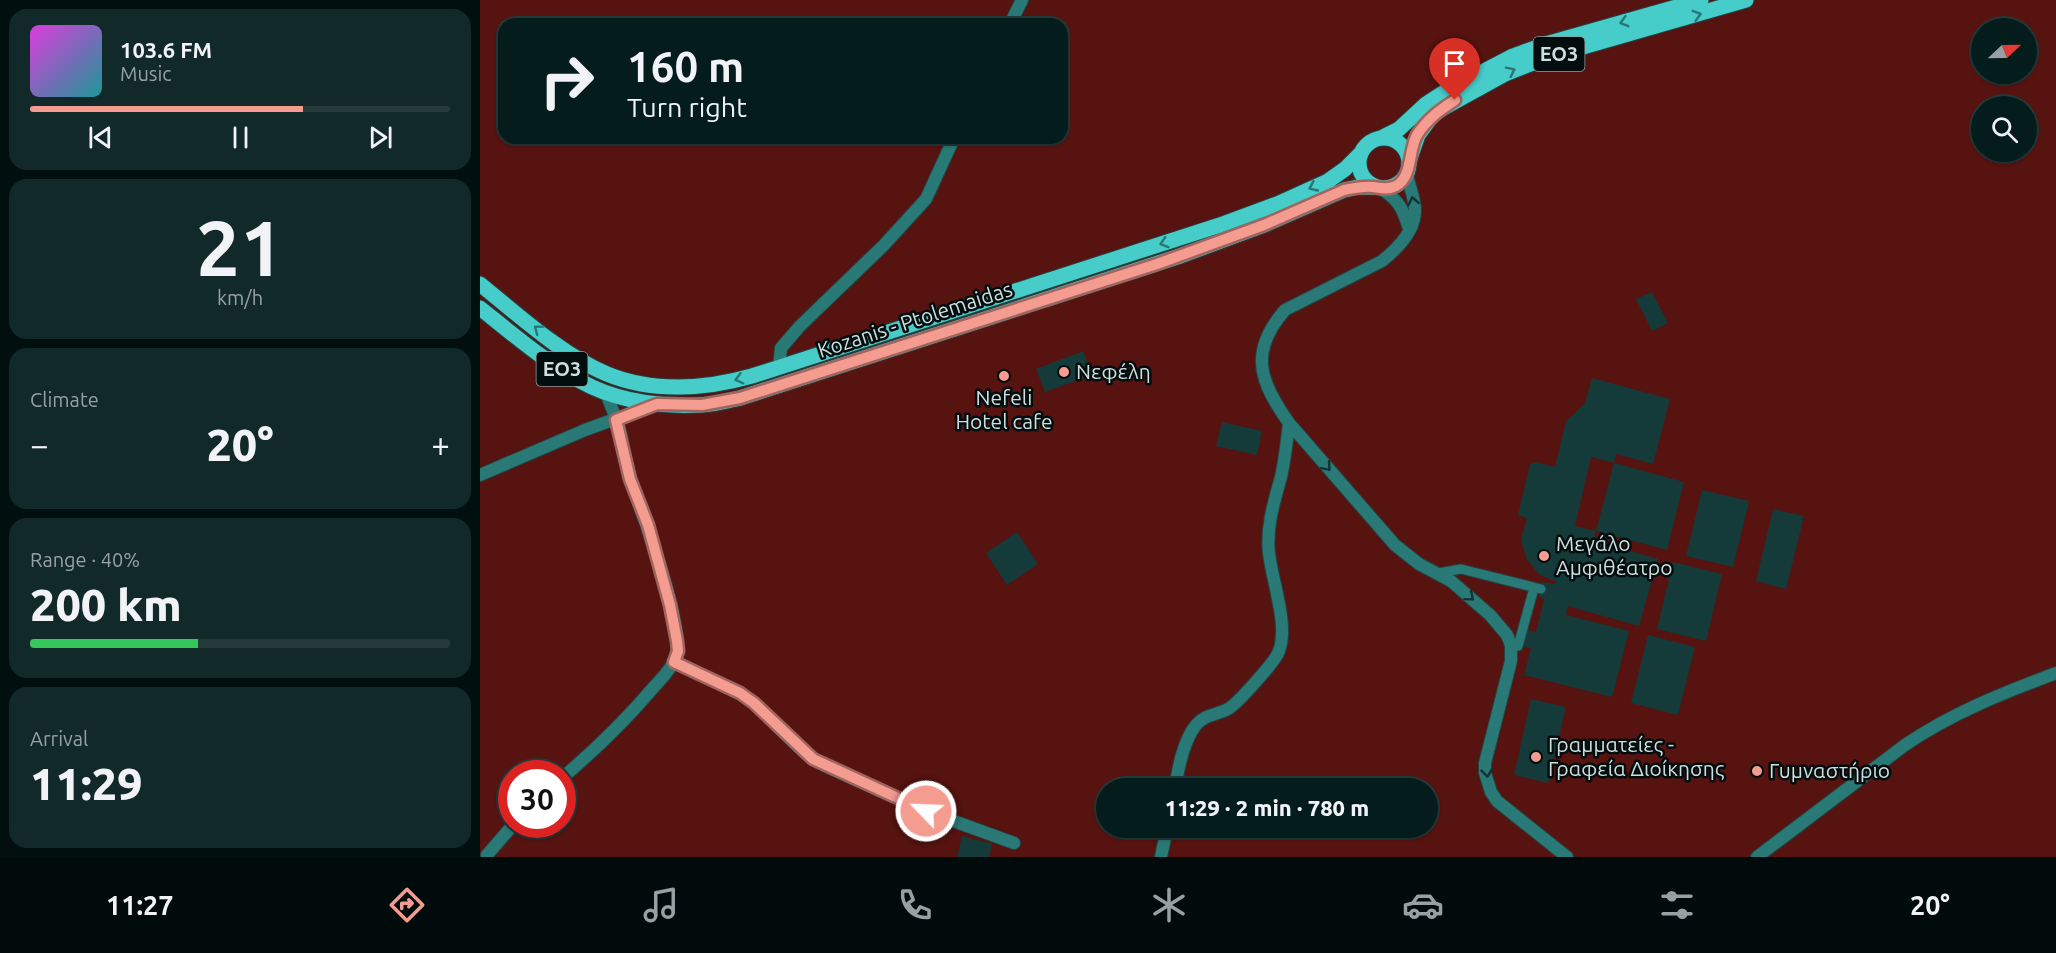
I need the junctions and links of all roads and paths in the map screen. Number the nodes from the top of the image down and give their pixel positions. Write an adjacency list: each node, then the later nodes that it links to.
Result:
1 (1022, 0): 4 (street)
2 (1701, 0): 5 (main road, ΕΟ3, one-way to 5)
3 (1746, 0): 8 (main road, ΕΟ3, one-way to 3)
4 (1013, 18)
5 (1382, 138): 7 (main road, ΕΟ3); 8 (main road)
6 (951, 144): 13 (street)
7 (1360, 154): 9 (main road); 13 (main road, Kozanis - Ptolemaidas / ΕΟ3, one-way to 13)
8 (1408, 168): 9 (main road, ΕΟ3); 10 (street, one-way to 8)
9 (1377, 188): 10 (street); 15 (main road, Kozanis - Ptolemaidas / ΕΟ3)
10 (1409, 228): 17 (street)
11 (480, 284): 13 (main road, Kozanis - Ptolemaidas / ΕΟ3, one-way to 11)
12 (480, 308): 14 (main road, Kozanis - Ptolemaidas / ΕΟ3)
13 (779, 367)
14 (606, 393): 15 (main road, Kozanis - Ptolemaidas / ΕΟ3); 16 (street)
15 (657, 404): 16 (street)
16 (616, 420): 18 (street); 21 (street)
17 (1289, 423): 19 (street, one-way to 19); 24 (street)
18 (480, 475)
19 (1438, 573): 20 (street, one-way to 20); 20 (street)
20 (1511, 645): 30 (street, one-way to 30)
21 (674, 662): 23 (street); 27 (street)
22 (2056, 673): 31 (street)
23 (576, 766)
24 (1177, 778)
25 (501, 838): 28 (street)
26 (1165, 838): 29 (street)
27 (1014, 843)
28 (486, 855)
29 (1161, 857)
30 (1568, 857)
31 (1757, 857)

